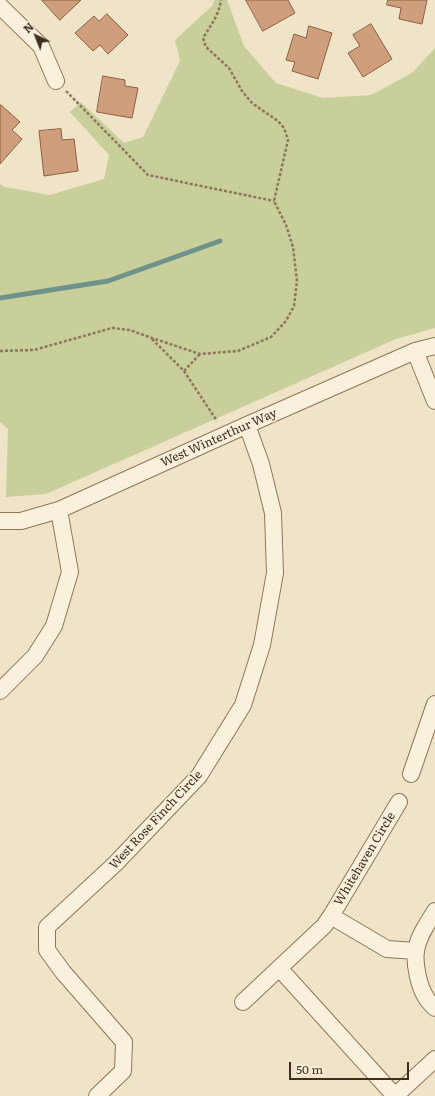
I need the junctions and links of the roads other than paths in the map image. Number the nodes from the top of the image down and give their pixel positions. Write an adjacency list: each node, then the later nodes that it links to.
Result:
1 (0, 6): 2 (street)
2 (56, 81)
3 (435, 346): 4 (street, West Winterthur Way)
4 (415, 351): 5 (street); 6 (street, West Winterthur Way)
5 (435, 401)
6 (247, 425): 7 (street, West Winterthur Way); 20 (street, West Rose Finch Circle)
7 (59, 510): 8 (street, West Winterthur Way); 9 (street)
8 (0, 521)
9 (0, 691)
10 (435, 704): 11 (street)
11 (411, 774)
12 (399, 802): 14 (street, Whitehaven Circle)
13 (435, 911): 15 (street)
14 (332, 916): 15 (street, Whitehaven Circle); 16 (street, Whitehaven Circle)
15 (416, 951): 18 (street)
16 (279, 968): 17 (street, Whitehaven Circle); 21 (street)
17 (243, 1002)
18 (435, 1008)
19 (435, 1059): 21 (street)
20 (98, 1096)
21 (395, 1096)

